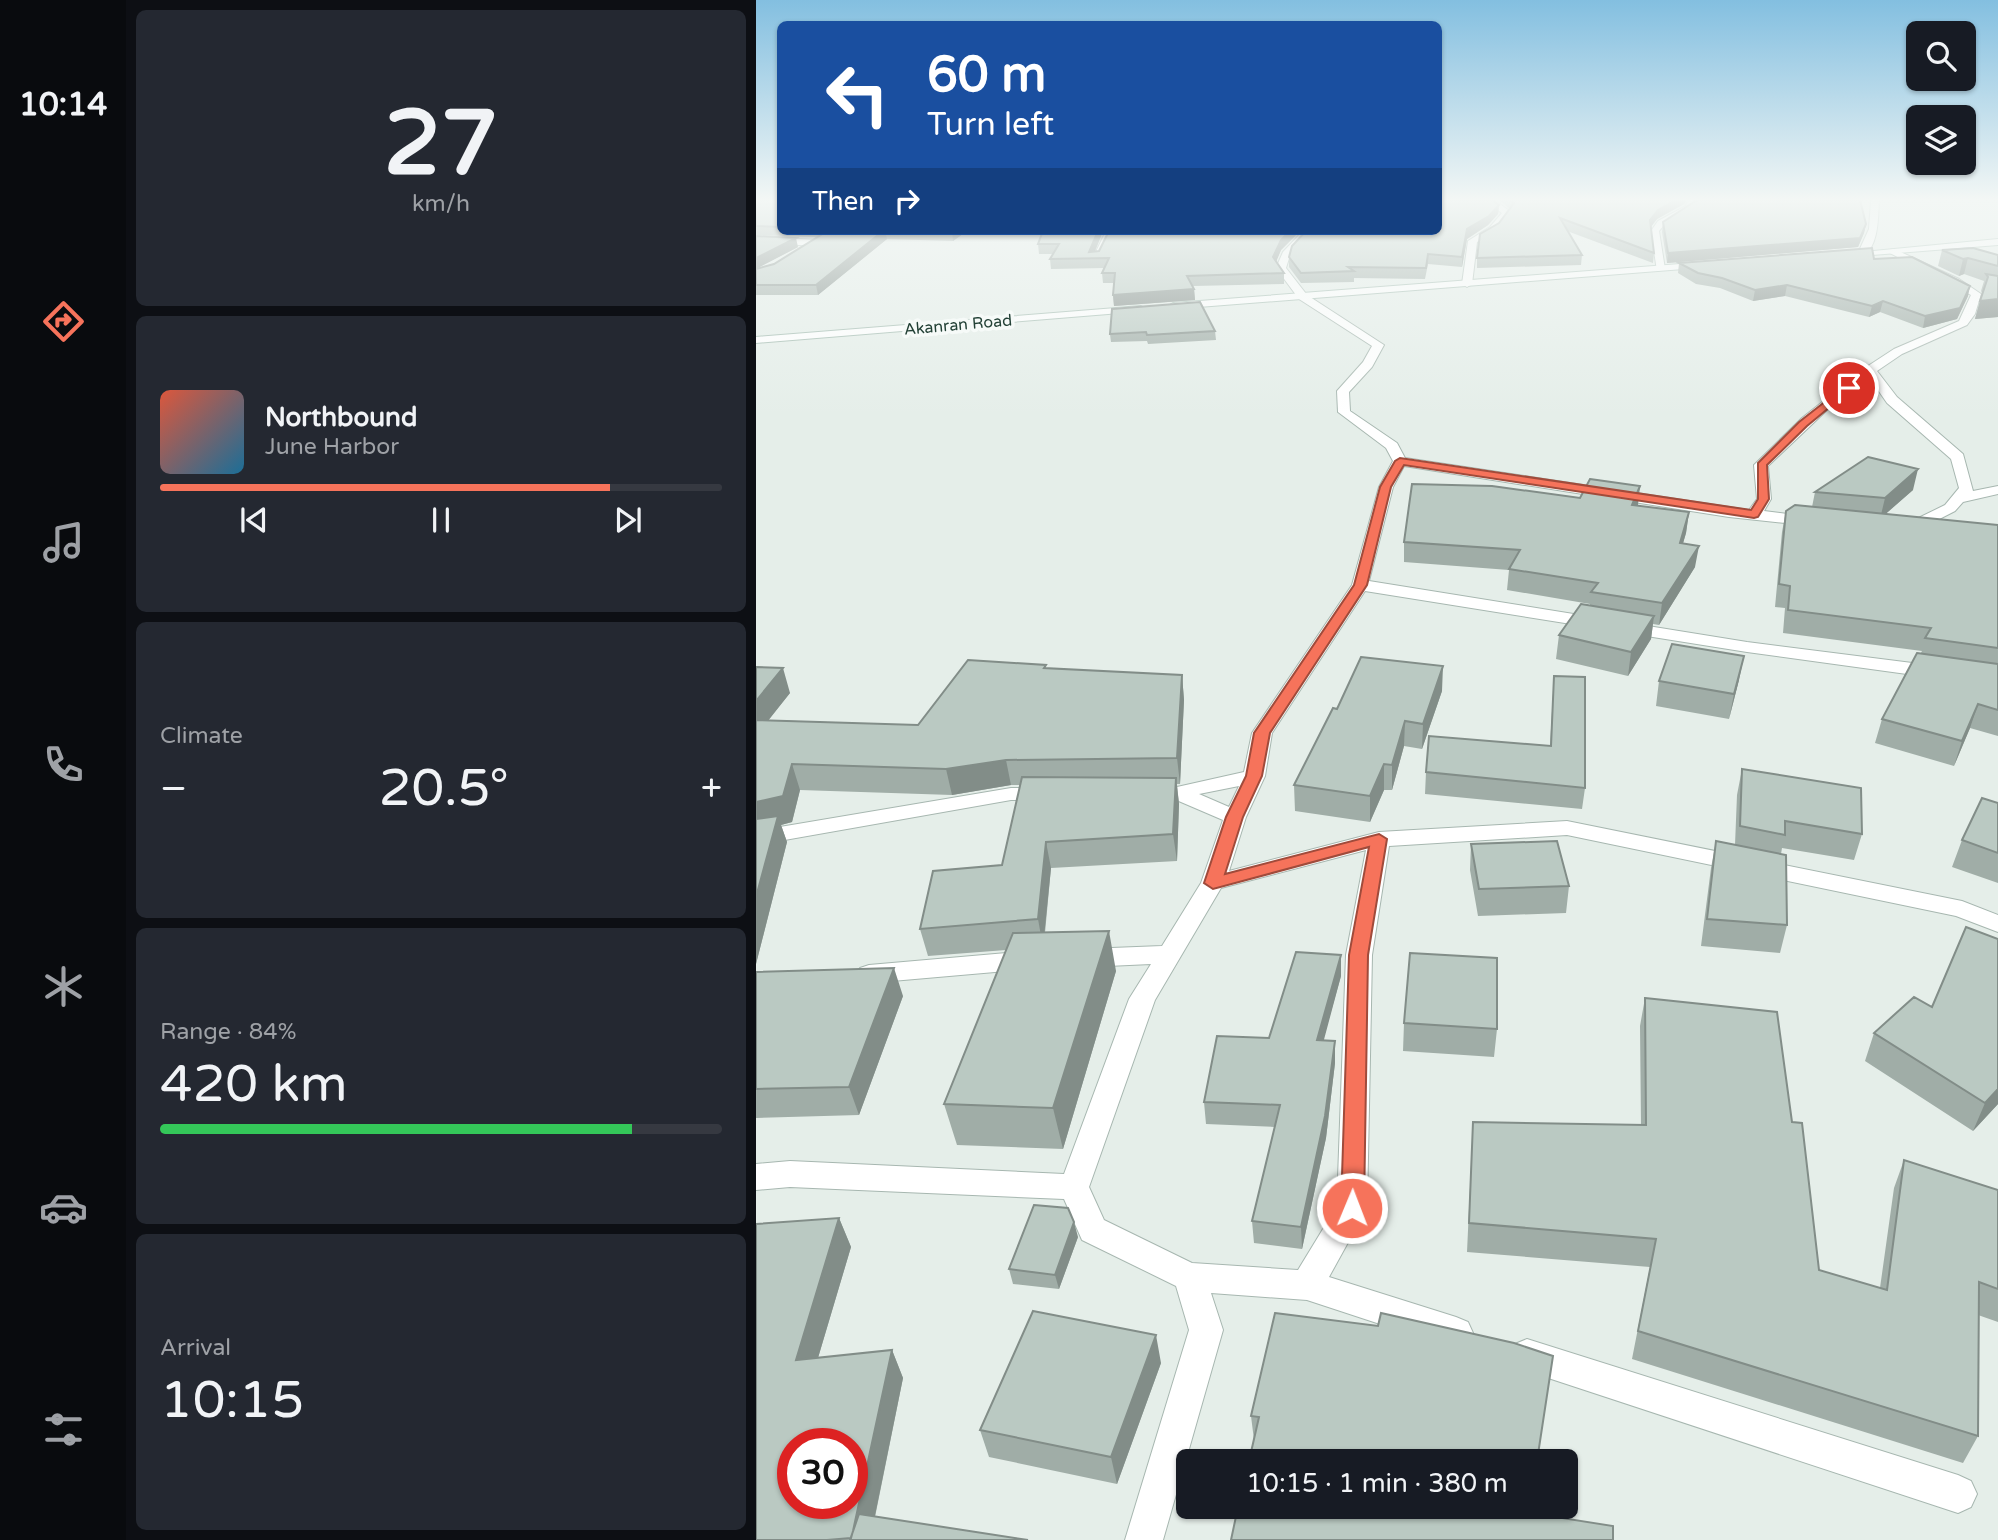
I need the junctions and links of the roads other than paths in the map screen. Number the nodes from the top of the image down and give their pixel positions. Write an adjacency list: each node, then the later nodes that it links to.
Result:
1 (1284, 272): 8 (street)
2 (1469, 272): 6 (street)
3 (1623, 272): 6 (street, Akanran Road)
4 (1936, 272): 5 (street)
5 (1947, 276): 7 (street); 10 (street)
6 (1467, 284): 8 (street, Akanran Road)
7 (1985, 287)
8 (1303, 297): 9 (street, Akanran Road); 11 (street)
9 (756, 340)
10 (1871, 371): 13 (street); 14 (street)
11 (1400, 461): 14 (street); 17 (street)
12 (1998, 490): 13 (street)
13 (1958, 499): 16 (street)
14 (1754, 514): 15 (street)
15 (1833, 523)
16 (1932, 532)
17 (1360, 585): 18 (street); 19 (street)
18 (1958, 675)
19 (1254, 776): 21 (street); 23 (street)
20 (1135, 793): 21 (street)
21 (1177, 793): 23 (street)
22 (1066, 794): 24 (street)
23 (1235, 817): 26 (street)
24 (756, 838)
25 (1379, 839): 26 (street); 27 (street); 33 (street)
26 (1213, 883): 28 (street)
27 (1998, 924)
28 (1169, 954): 29 (street); 31 (street)
29 (838, 978)
30 (756, 1177): 31 (street)
31 (1074, 1186): 32 (street)
32 (1189, 1277): 33 (street); 35 (street)
33 (1307, 1284): 34 (street)
34 (1958, 1494)
35 (1143, 1540)

